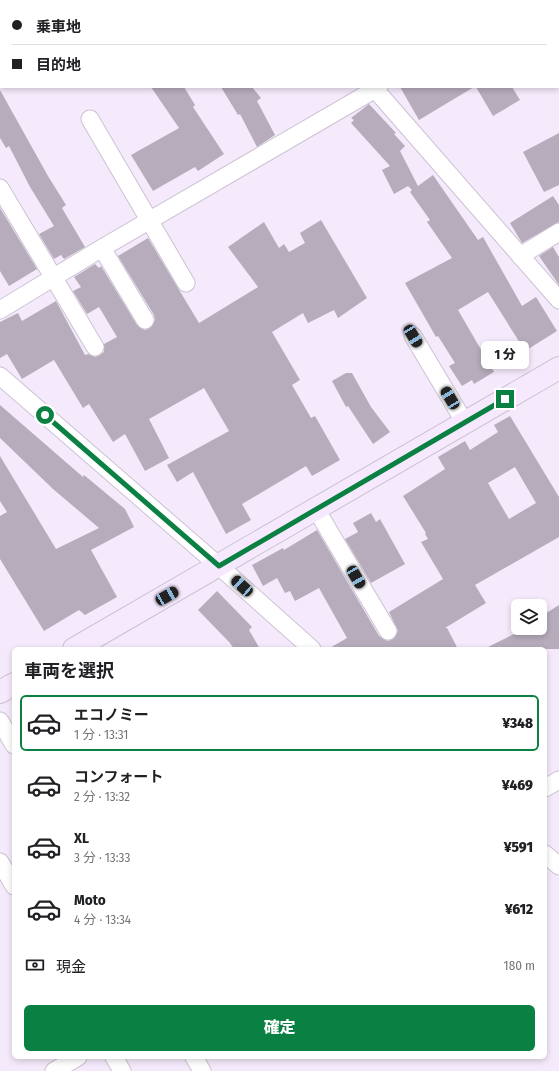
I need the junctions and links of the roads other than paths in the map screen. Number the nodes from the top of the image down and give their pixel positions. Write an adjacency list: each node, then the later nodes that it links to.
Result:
1 (376, 88): 4 (street); 7 (street)
2 (90, 119): 4 (street)
3 (0, 188): 8 (street)
4 (149, 221): 6 (street); 9 (street)
5 (559, 232): 7 (street)
6 (102, 248): 8 (street); 12 (street)
7 (520, 256): 10 (street)
8 (54, 278): 11 (street); 14 (street)
9 (186, 283)
10 (559, 300)
11 (0, 310)
12 (145, 320)
13 (413, 336): 17 (street)
14 (95, 347)
15 (559, 368): 17 (street)
16 (0, 376): 19 (street)
17 (465, 423): 18 (street)
18 (316, 509): 19 (street); 20 (street)
19 (219, 566): 21 (street); 22 (street)
20 (388, 631)
21 (77, 647)
22 (310, 647)
23 (12, 685): 24 (street)
24 (0, 692)
25 (0, 721): 26 (street)
26 (12, 742)
27 (559, 780): 28 (street)
28 (547, 787)
29 (547, 856): 31 (street)
30 (0, 862): 32 (street)
31 (559, 866)
32 (12, 883)
33 (75, 1059): 36 (street)
34 (115, 1059): 37 (street)
35 (195, 1059): 38 (street)
36 (54, 1071)
37 (122, 1071)
38 (202, 1071)

